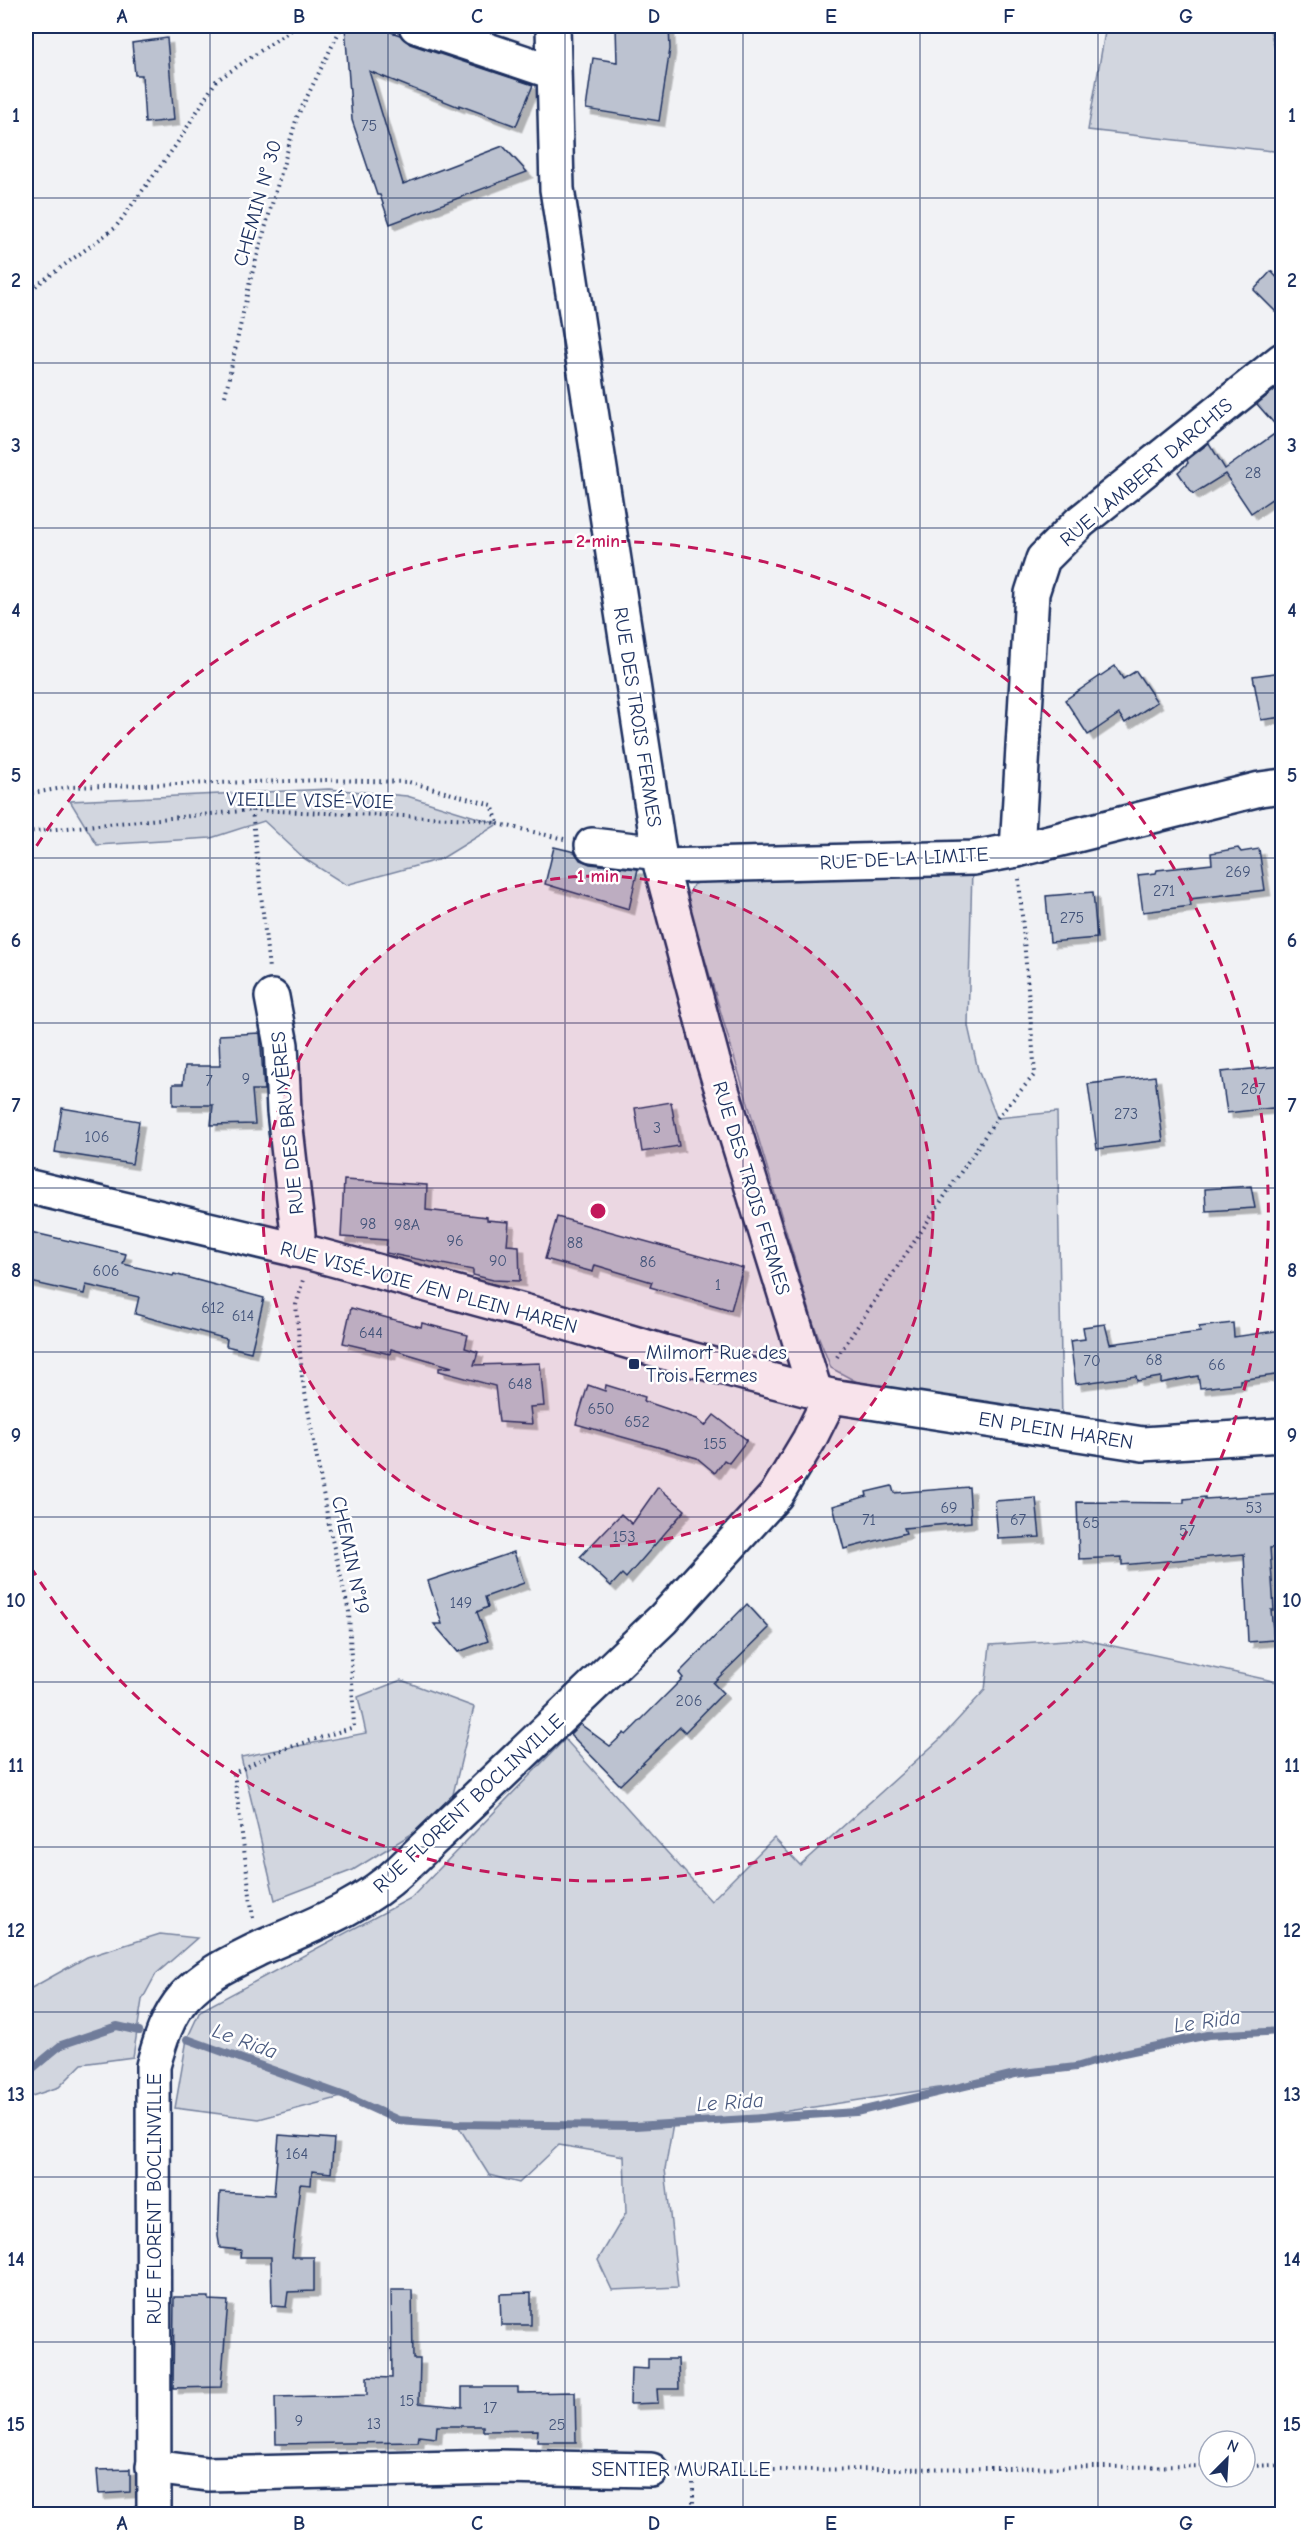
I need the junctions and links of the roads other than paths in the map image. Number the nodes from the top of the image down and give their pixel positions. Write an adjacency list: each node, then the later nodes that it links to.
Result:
1 (416, 26): 3 (street)
2 (553, 26): 3 (street, RUE DES TROIS FERMES)
3 (553, 72): 8 (street, RUE DES TROIS FERMES)
4 (1282, 360): 7 (street, RUE LAMBERT DARCHIS)
5 (1282, 786): 7 (street, RUE DE LA LIMITE)
6 (592, 845): 8 (street, RUE DE LA LIMITE)
7 (1017, 850): 8 (street, RUE DE LA LIMITE)
8 (660, 860): 12 (street, RUE DES TROIS FERMES)
9 (272, 997): 11 (street, RUE DES BRUYÈRES)
10 (26, 1186): 11 (street, RUE VISÉ-VOIE /EN PLEIN HAREN)
11 (303, 1252): 12 (street, RUE VISÉ-VOIE /EN PLEIN HAREN)
12 (823, 1393): 13 (street, EN PLEIN HAREN); 14 (street, RUE FLORENT BOCLINVILLE)
13 (1282, 1435)
14 (153, 2467): 15 (street, SENTIER MURAILLE); 16 (street, RUE FLORENT BOCLINVILLE)
15 (651, 2470)
16 (154, 2514)

